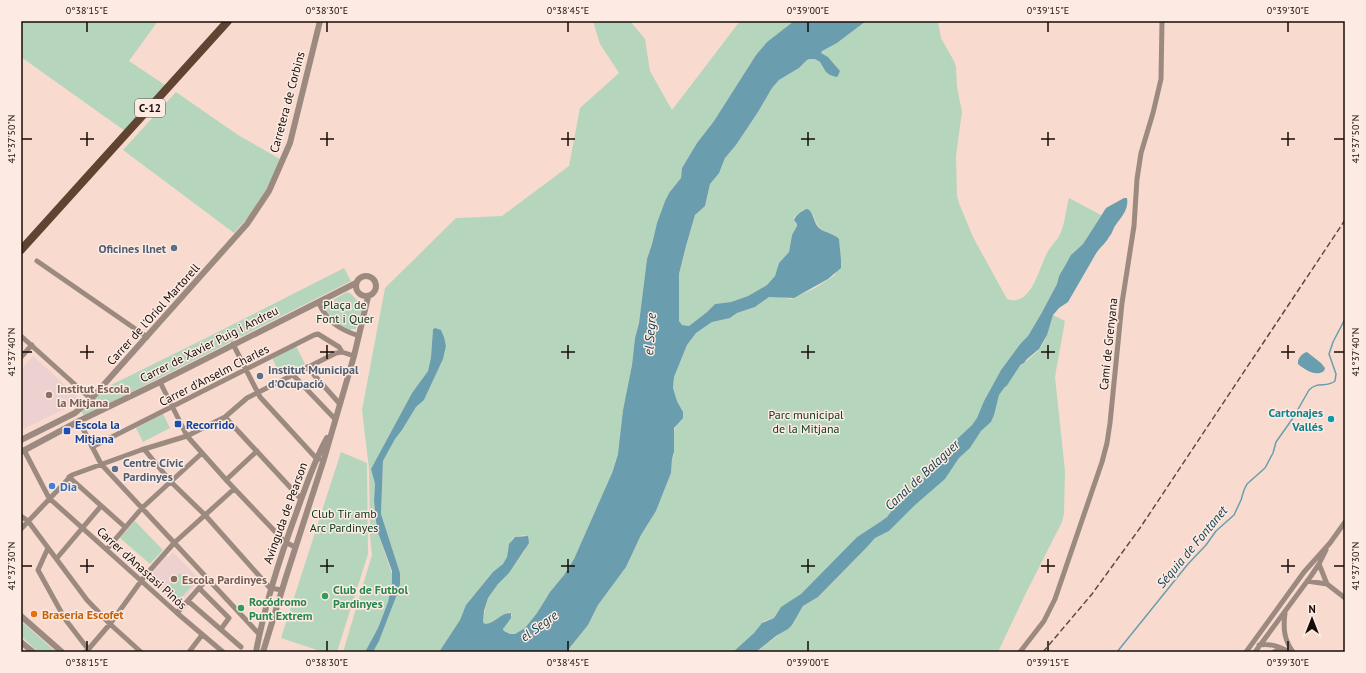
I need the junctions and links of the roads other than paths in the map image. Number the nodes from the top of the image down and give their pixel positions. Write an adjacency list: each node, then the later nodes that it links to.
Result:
1 (228, 21): 5 (main road, C-12)
2 (320, 21): 4 (street, Carretera de Corbins)
3 (1162, 21): 96 (street, Camí de Grenyana)
4 (245, 227): 12 (street, Carrer de l'Oriol Martorell)
5 (21, 250)
6 (37, 261): 12 (street)
7 (354, 286): 8 (street); 8 (street); 9 (street, Carrer de Xavier Puig i Andreu)
8 (368, 297): 11 (street, Avinguda de Pearson)
9 (318, 302): 11 (street); 13 (street, Carrer de Xavier Puig i Andreu)
10 (21, 336): 14 (street)
11 (359, 336): 16 (street, Avinguda de Pearson)
12 (147, 337): 23 (street, Carrer de l'Oriol Martorell)
13 (233, 344): 19 (street); 21 (street, Carrer de Xavier Puig i Andreu)
14 (32, 345): 17 (street); 23 (street)
15 (342, 352): 16 (street); 18 (street); 19 (street, Carrer d'Anselm Charles)
16 (354, 356): 24 (street, Avinguda de Pearson)
17 (21, 357)
18 (307, 367): 20 (street); 24 (street)
19 (246, 370): 22 (street); 25 (street, Carrer d'Anselm Charles)
20 (293, 375): 22 (street); 28 (street)
21 (160, 382): 25 (street); 29 (street, Carrer de Xavier Puig i Andreu)
22 (258, 393): 27 (street); 38 (street)
23 (91, 400): 26 (street, Carrer de l'Oriol Martorell)
24 (339, 403): 28 (street, Avinguda de Pearson)
25 (173, 407): 31 (street); 33 (street, Carrer d'Anselm Charles)
26 (75, 413): 29 (street); 32 (street, Carrer de l'Oriol Martorell)
27 (225, 417): 31 (street); 36 (street)
28 (335, 419): 30 (street, Avinguda de Pearson)
29 (79, 421): 33 (street); 35 (street, Carrer de Xavier Puig i Andreu)
30 (332, 429): 38 (street, Avinguda de Pearson); 39 (street, Avinguda de Pearson)
31 (186, 436): 34 (street); 37 (street)
32 (21, 440)
33 (92, 447): 40 (street)
34 (144, 449): 40 (street); 43 (street)
35 (23, 451): 45 (street)
36 (257, 452): 42 (street); 46 (street)
37 (202, 453): 42 (street); 43 (street)
38 (316, 458): 39 (street); 46 (street, Avinguda de Pearson)
39 (324, 459): 59 (street, Avinguda de Pearson)
40 (101, 464): 41 (street); 48 (street)
41 (69, 477): 45 (street); 47 (street)
42 (226, 480): 44 (street)
43 (171, 482): 48 (street); 49 (street)
44 (234, 488): 49 (street); 56 (street)
45 (49, 498): 51 (street); 54 (street, Carrer d'Anastasi Pinós)
46 (301, 499): 56 (street, Avinguda de Pearson)
47 (101, 506): 53 (street); 54 (street)
48 (142, 508): 53 (street); 57 (street)
49 (204, 515): 57 (street); 69 (street)
50 (21, 516): 51 (street)
51 (28, 521): 55 (street); 60 (street)
52 (1345, 522): 58 (street)
53 (125, 527): 61 (street)
54 (83, 528): 61 (street, Carrer d'Anastasi Pinós); 62 (street)
55 (21, 529)
56 (285, 542): 59 (street); 69 (street, Avinguda de Pearson)
57 (174, 543): 64 (street); 65 (street)
58 (1330, 543): 63 (street); 81 (street)
59 (295, 547): 70 (street, Avinguda de Pearson)
60 (48, 548): 62 (street); 88 (street)
61 (107, 549): 65 (street, Carrer d'Anastasi Pinós)
62 (56, 558): 76 (street)
63 (1319, 564): 66 (street); 67 (street)
64 (207, 579): 68 (street); 78 (street)
65 (141, 580): 74 (street, Carrer d'Anastasi Pinós); 76 (street)
66 (1307, 581): 67 (street); 73 (street)
67 (1326, 584): 71 (street)
68 (199, 588): 72 (street); 77 (street)
69 (270, 588): 70 (street); 78 (street, Avinguda de Pearson)
70 (282, 590): 79 (street, Avinguda de Pearson)
71 (1345, 598)
72 (188, 601): 74 (street); 77 (street)
73 (1285, 612): 84 (street); 101 (street)
74 (177, 613): 80 (street, Carrer d'Anastasi Pinós)
75 (21, 616): 90 (street)
76 (110, 624): 88 (street); 91 (street)
77 (221, 629): 85 (street)
78 (260, 632): 79 (street); 83 (street); 94 (street, Avinguda de Pearson)
79 (269, 633): 83 (street, Avinguda de Pearson)
80 (202, 635): 92 (street); 93 (street, Carrer d'Anastasi Pinós)
81 (1259, 635): 84 (street); 87 (street)
82 (21, 642): 89 (street)
83 (266, 644): 95 (street, Avinguda de Pearson)
84 (1259, 645): 86 (street); 87 (street); 97 (street); 98 (street)
85 (241, 647)
86 (1280, 648): 99 (street); 100 (street)
87 (1248, 650)
88 (87, 651)
89 (33, 652)
90 (62, 652)
91 (141, 652)
92 (189, 652)
93 (223, 652)
94 (256, 652)
95 (263, 652)
96 (1020, 652)
97 (1254, 652)
98 (1262, 652)
99 (1274, 652)
100 (1290, 652)
101 (1293, 652)

